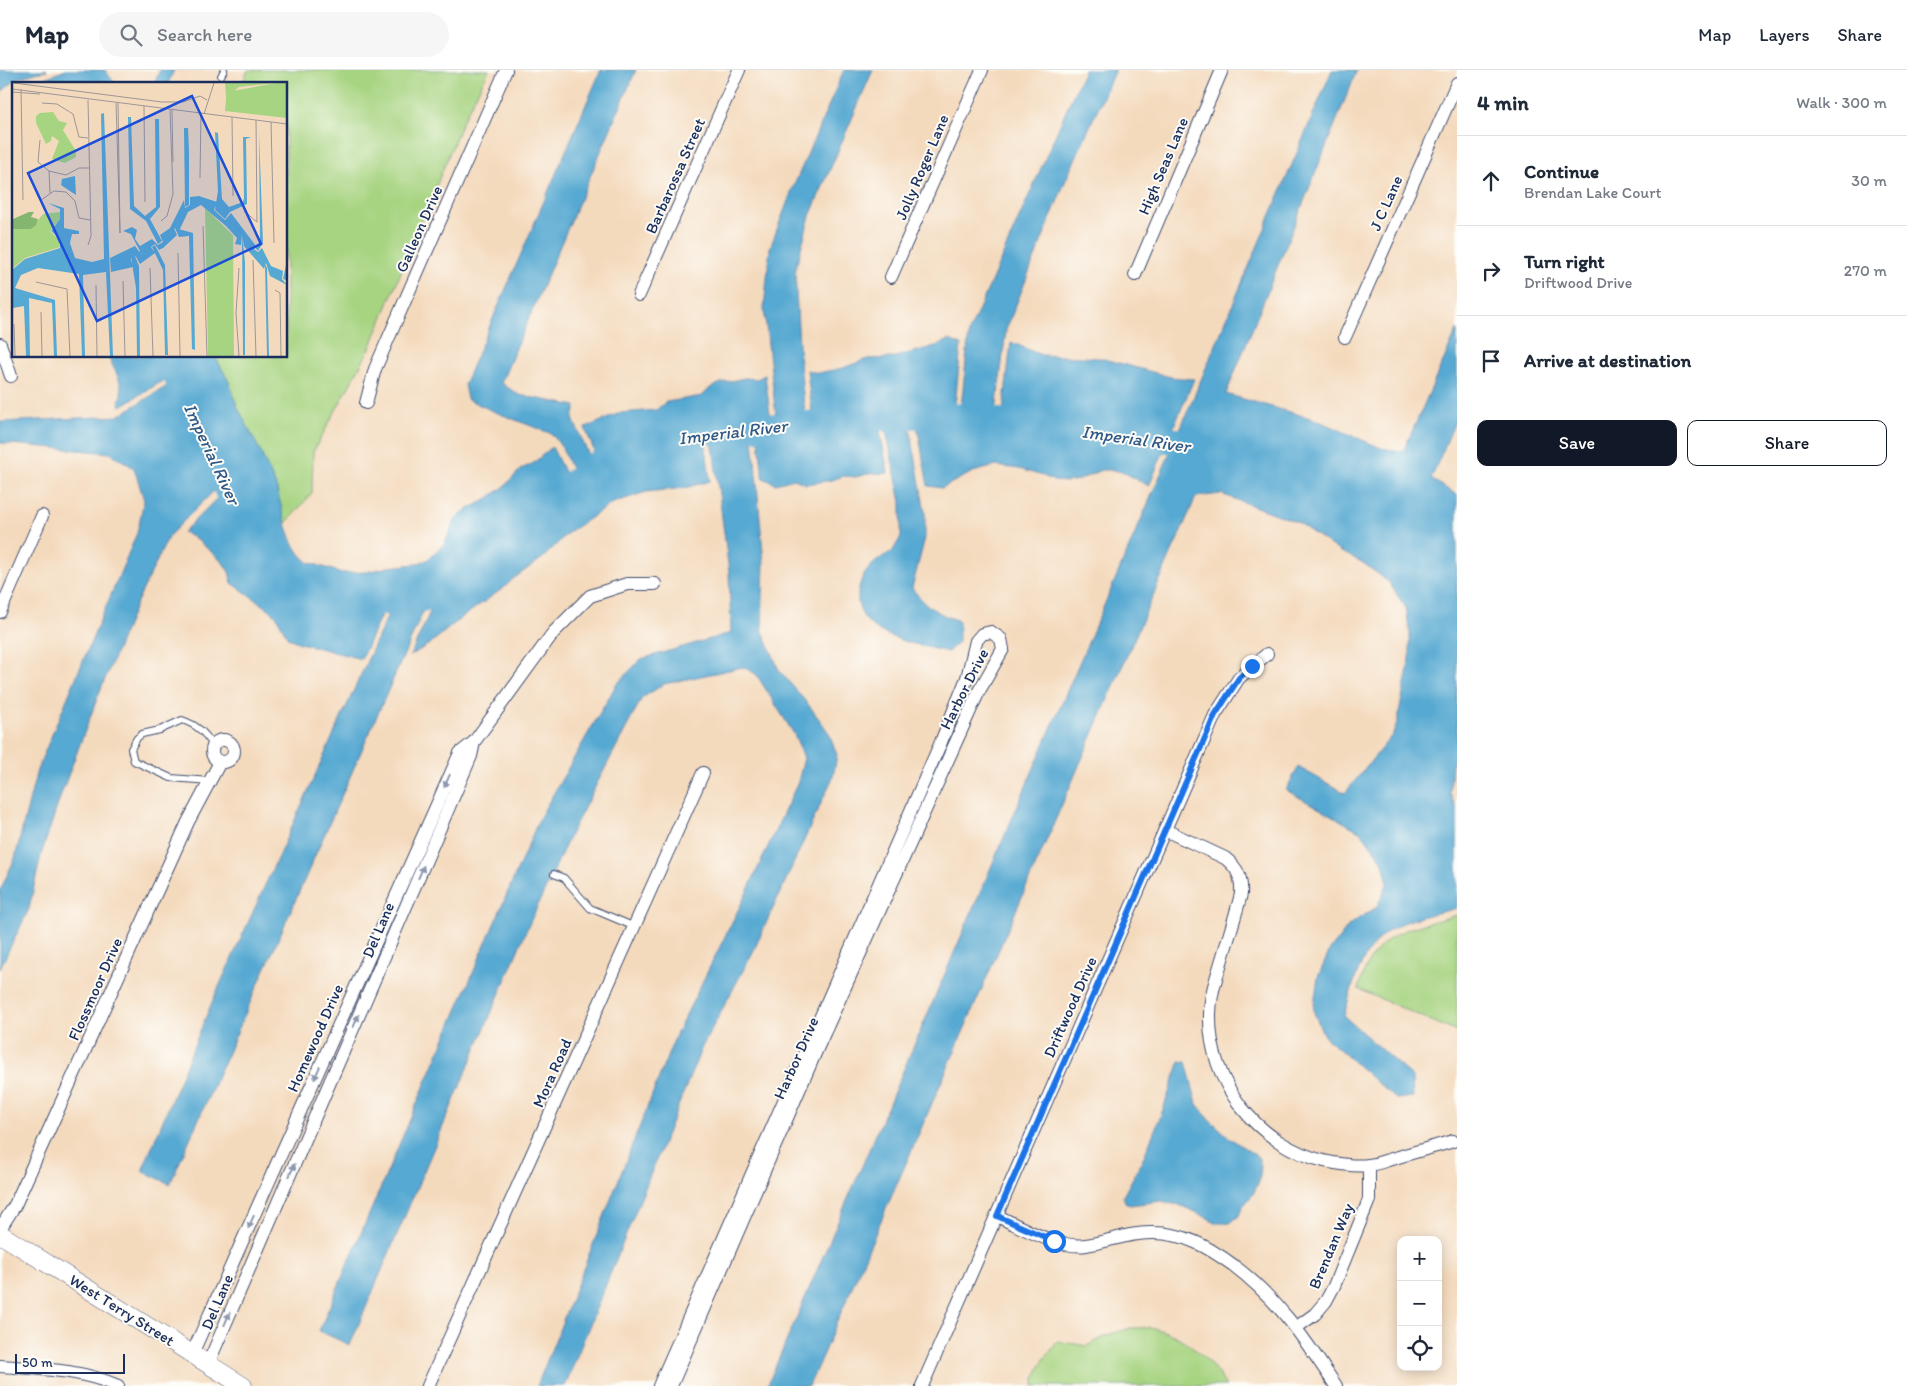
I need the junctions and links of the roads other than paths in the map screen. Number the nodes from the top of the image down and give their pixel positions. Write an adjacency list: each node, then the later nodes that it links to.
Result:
1 (506, 70): 12 (street, Galleon Drive)
2 (739, 70): 8 (street, Barbarossa Street)
3 (982, 70): 7 (street, Jolly Roger Lane)
4 (1222, 70): 6 (street, High Seas Lane)
5 (1457, 83): 9 (street, J C Lane)
6 (1135, 275)
7 (891, 277)
8 (639, 295)
9 (1345, 337)
10 (0, 344): 11 (street)
11 (10, 376)
12 (366, 403)
13 (42, 516): 15 (street)
14 (655, 584): 17 (street, Del Lane)
15 (0, 612)
16 (1267, 654): 22 (street, Driftwood Drive)
17 (474, 742): 31 (street, Homewood Drive, one-way to 31); 32 (street, Del Lane, one-way to 17)
18 (214, 745): 19 (street); 19 (street, Flossmoor Drive); 21 (lane)
19 (220, 762): 21 (street, Flossmoor Drive)
20 (703, 773): 24 (street, Mora Road)
21 (210, 781): 28 (street, Flossmoor Drive)
22 (1164, 830): 26 (street); 27 (street, Driftwood Drive)
23 (554, 874): 24 (lane)
24 (635, 927): 37 (street, Mora Road)
25 (1453, 1141): 26 (street)
26 (1369, 1165): 30 (street, Brendan Way)
27 (997, 1216): 30 (street); 40 (street, Driftwood Drive)
28 (0, 1229)
29 (0, 1234): 31 (street, West Terry Street)
30 (1297, 1327): 41 (street)
31 (192, 1354): 32 (street, West Terry Street)
32 (208, 1364): 36 (street, West Terry Street)
33 (0, 1366): 34 (street)
34 (100, 1383): 35 (street)
35 (118, 1386)
36 (244, 1386)
37 (428, 1386)
38 (659, 1386): 39 (street, Harbor Drive)
39 (671, 1386)
40 (922, 1386)
41 (1336, 1386)

